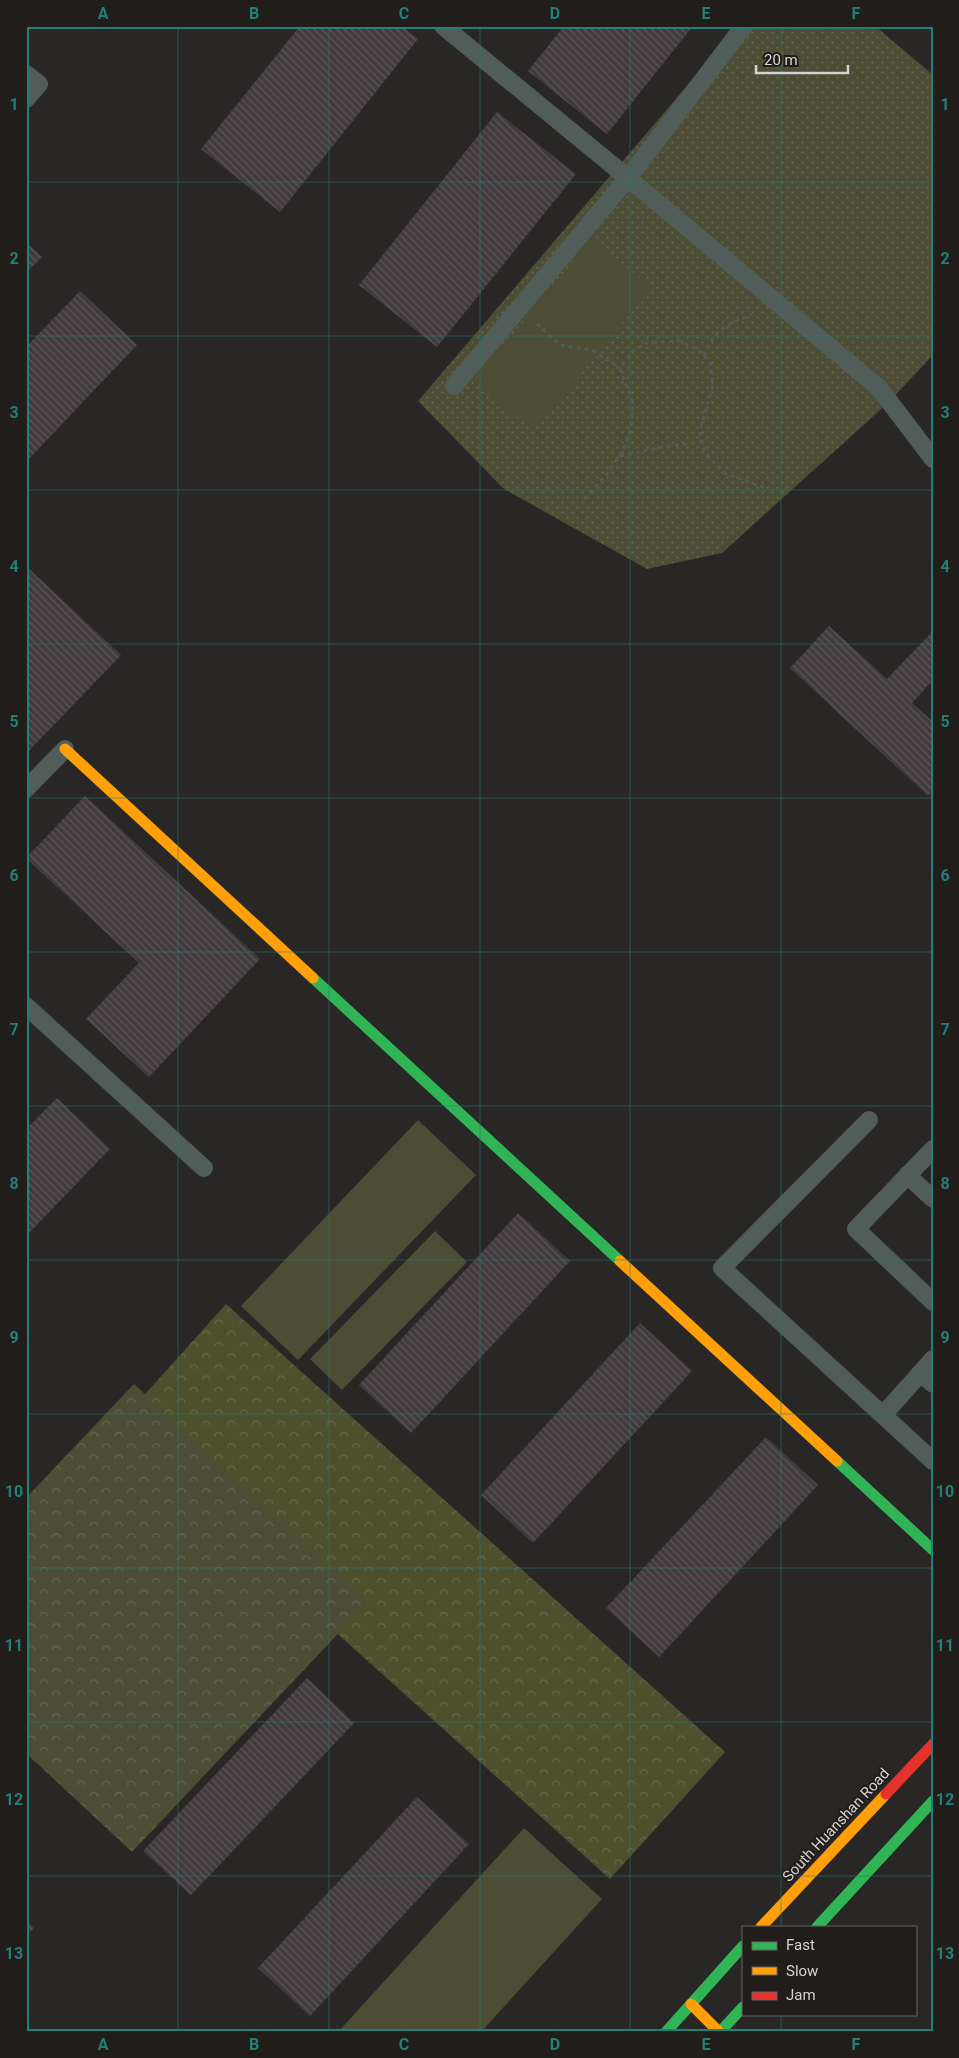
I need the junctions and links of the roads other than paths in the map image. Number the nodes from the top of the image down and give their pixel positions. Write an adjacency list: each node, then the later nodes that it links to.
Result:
1 (443, 26): 5 (lane)
2 (744, 26): 5 (lane)
3 (26, 74): 4 (lane)
4 (26, 99)
5 (628, 178): 6 (lane); 7 (lane)
6 (454, 386)
7 (933, 459)
8 (65, 749): 9 (lane); 21 (street)
9 (26, 789)
10 (26, 1006): 13 (lane)
11 (869, 1120): 19 (lane)
12 (933, 1149): 14 (lane)
13 (204, 1168)
14 (907, 1175): 15 (lane); 16 (lane)
15 (933, 1200)
16 (933, 1302)
17 (933, 1359): 18 (lane)
18 (926, 1379): 19 (lane)
19 (882, 1415): 20 (lane)
20 (933, 1461)
21 (933, 1550)
22 (933, 1744): 24 (street, South Huanshan Road)
23 (933, 1801): 25 (street)
24 (762, 1926)
25 (818, 1926)
26 (742, 1947): 27 (street)
27 (691, 2004): 29 (street); 30 (street)
28 (742, 2008): 30 (street)
29 (666, 2032)
30 (720, 2032)

